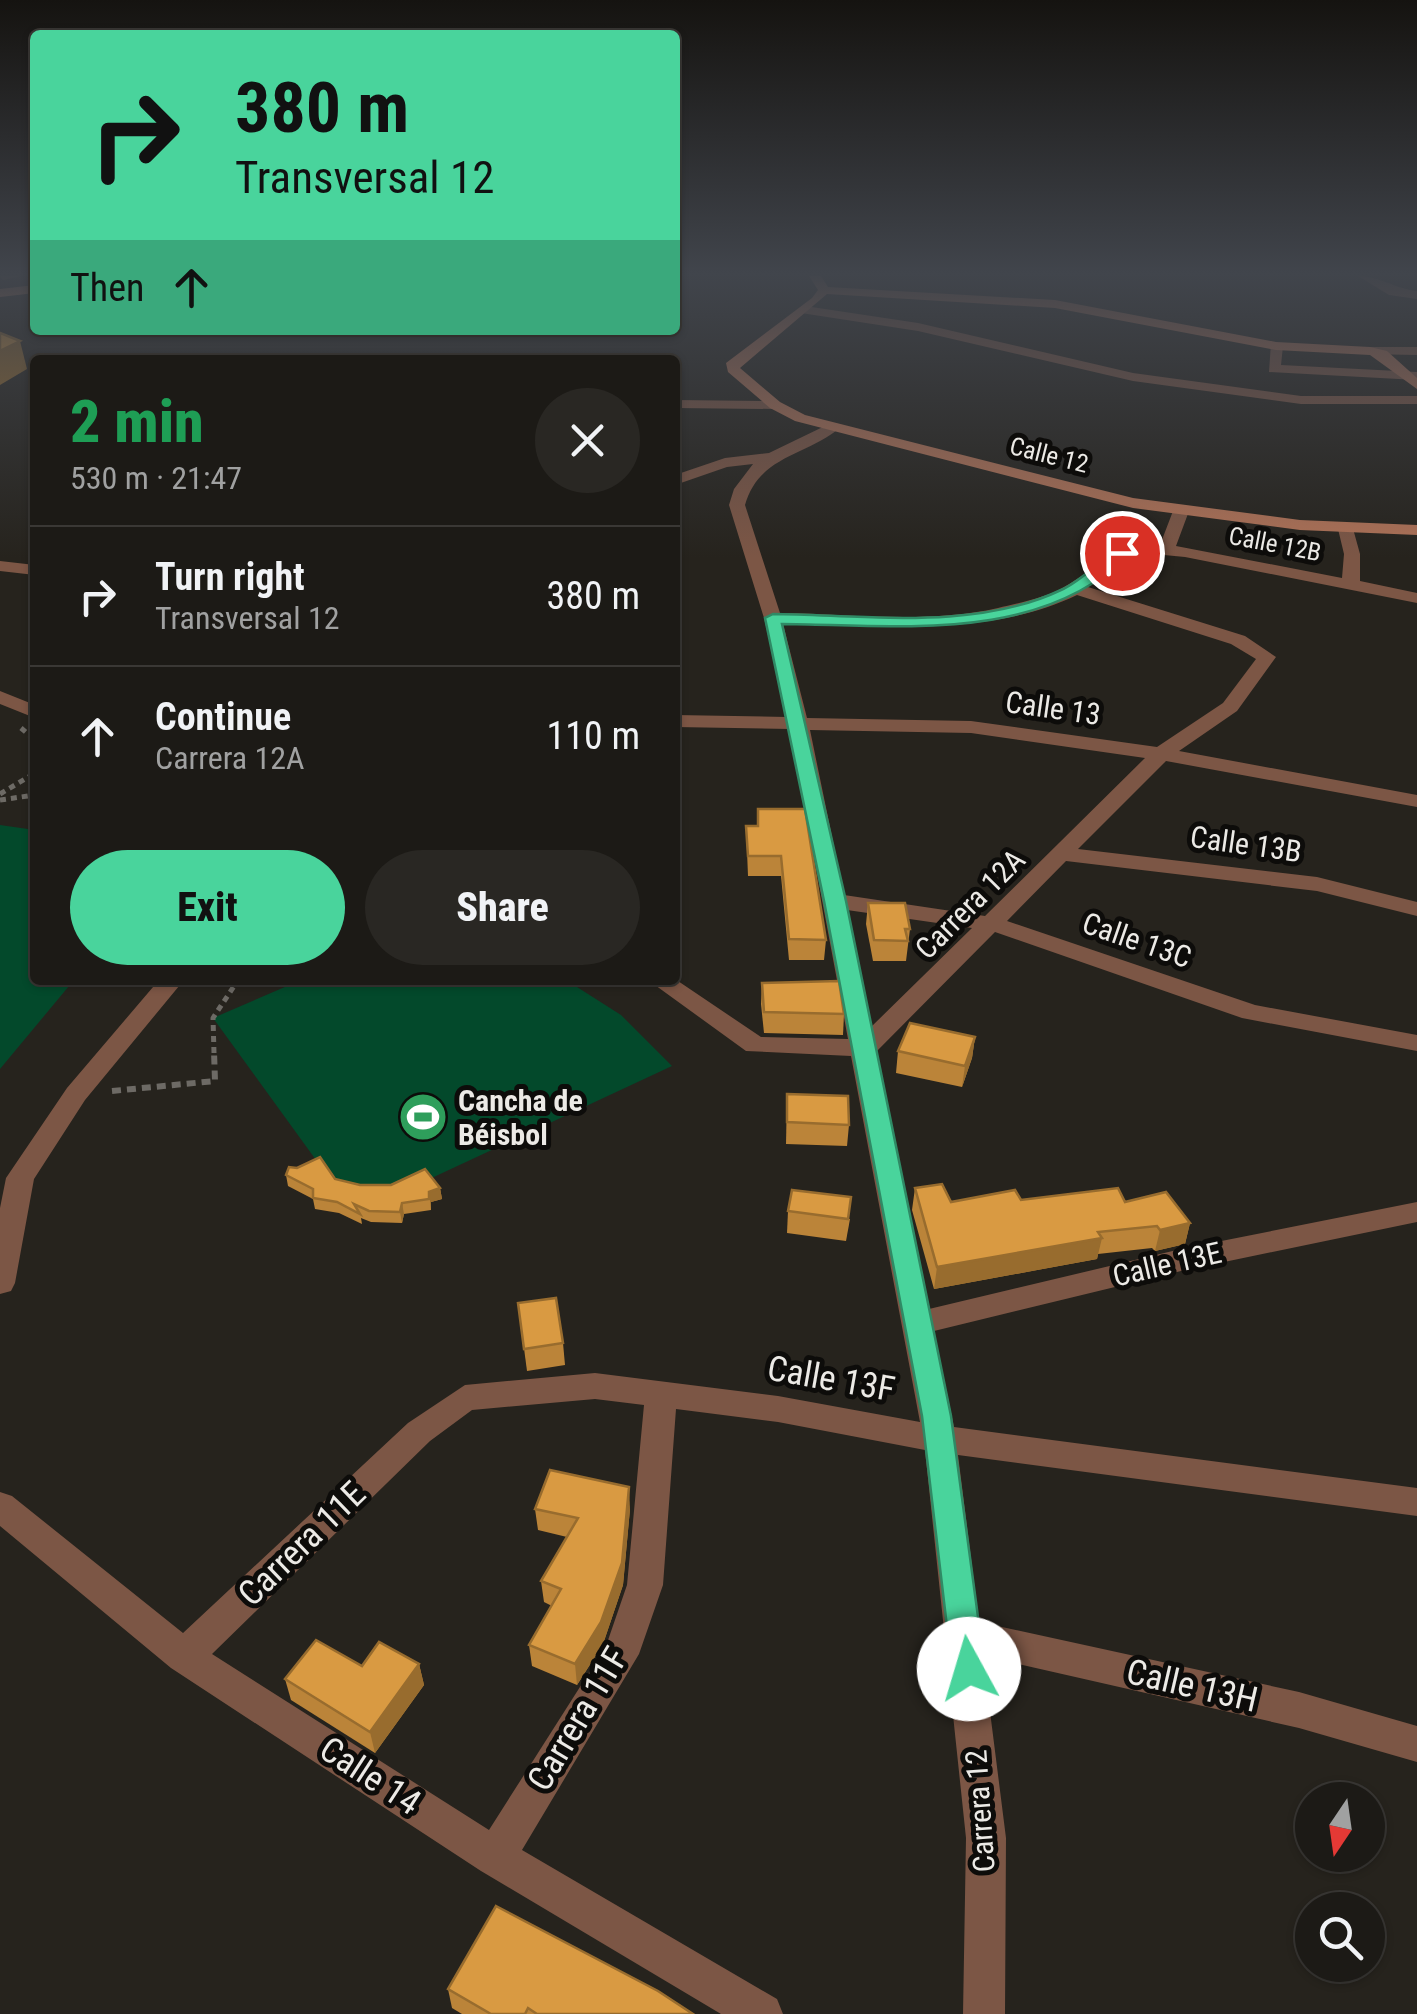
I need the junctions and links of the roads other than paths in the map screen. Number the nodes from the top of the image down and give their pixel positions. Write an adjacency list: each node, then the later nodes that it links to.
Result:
1 (734, 370): 7 (street)
2 (1103, 370): 5 (street)
3 (1274, 370): 4 (street)
4 (1414, 379)
5 (1417, 400)
6 (680, 404): 7 (street, Calle 12)
7 (775, 405): 8 (street, Calle 12)
8 (834, 427): 9 (street, Carrera 12); 11 (street, Calle 12)
9 (771, 457): 10 (street); 20 (street, Carrera 12)
10 (680, 478)
11 (1181, 510): 12 (street, Calle 12); 14 (street)
12 (1346, 529): 13 (street, Calle 12); 17 (street)
13 (1417, 530)
14 (1166, 550): 17 (street, Calle 12B); 18 (street, Calle 12B)
15 (0, 566): 16 (street)
16 (30, 569)
17 (1351, 584): 19 (street, Calle 12B)
18 (1074, 588): 20 (street); 25 (street, Carrera 12A)
19 (1417, 598)
20 (773, 618): 24 (street, Carrera 12)
21 (2, 700): 22 (street)
22 (30, 710)
23 (680, 721): 24 (street, Calle 13)
24 (798, 721): 25 (street, Calle 13); 28 (street, Carrera 12)
25 (1161, 754): 26 (street, Calle 13); 27 (street, Carrera 12A)
26 (1417, 802)
27 (1063, 854): 29 (street, Calle 13B); 30 (street, Carrera 12A)
28 (835, 901): 30 (street, Calle 13C); 34 (street, Carrera 12)
29 (1417, 909)
30 (994, 924): 33 (street, Calle 13C); 34 (street, Carrera 12A)
31 (168, 985): 36 (street)
32 (667, 985): 34 (street)
33 (1417, 1042)
34 (865, 1048): 37 (street, Carrera 12)
35 (1417, 1212): 37 (street, Calle 13E)
36 (0, 1282)
37 (918, 1323): 40 (street, Carrera 12)
38 (660, 1394): 39 (street, Calle 13F); 40 (street, Calle 13F); 46 (street, Carrera 11F)
39 (419, 1432): 44 (street, Carrera 11E)
40 (940, 1439): 42 (street, Calle 13F); 43 (street, Carrera 12)
41 (0, 1506): 44 (street, Calle 14)
42 (1416, 1507)
43 (965, 1635): 45 (street, Calle 13H); 48 (street, Carrera 12)
44 (184, 1656): 46 (street, Calle 14)
45 (1417, 1744)
46 (495, 1858): 47 (street, Calle 14)
47 (762, 2014)
48 (984, 2014)

